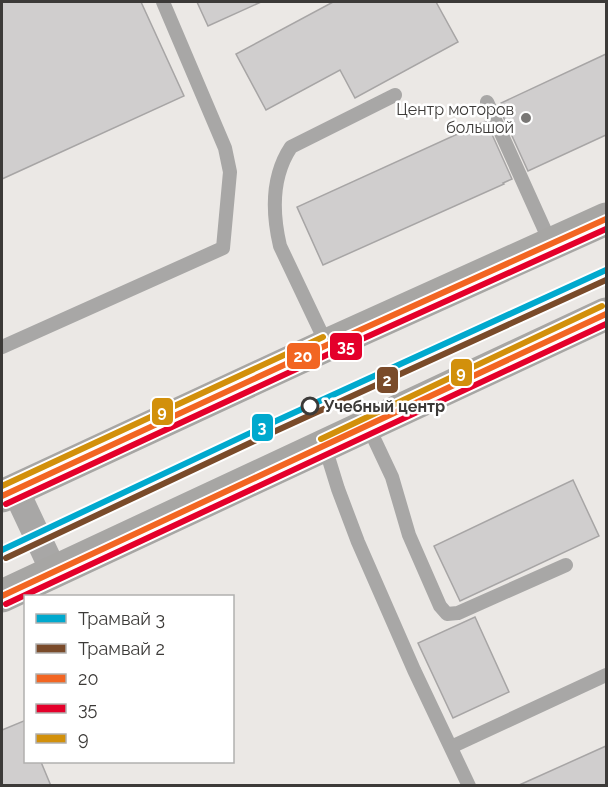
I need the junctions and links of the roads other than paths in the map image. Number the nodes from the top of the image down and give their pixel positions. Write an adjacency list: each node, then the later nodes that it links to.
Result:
1 (163, 2): 8 (lane)
2 (395, 95): 7 (lane)
3 (487, 102): 5 (lane)
4 (606, 219): 5 (main road)
5 (551, 244): 7 (main road)
6 (606, 314): 9 (main road)
7 (327, 345): 11 (main road)
8 (2, 347)
9 (368, 426): 10 (main road); 12 (lane)
10 (325, 447): 13 (main road); 16 (lane)
11 (6, 489): 13 (street)
12 (566, 565)
13 (54, 572): 14 (main road)
14 (2, 596)
15 (606, 675): 16 (lane)
16 (451, 747): 17 (lane)
17 (469, 786)

